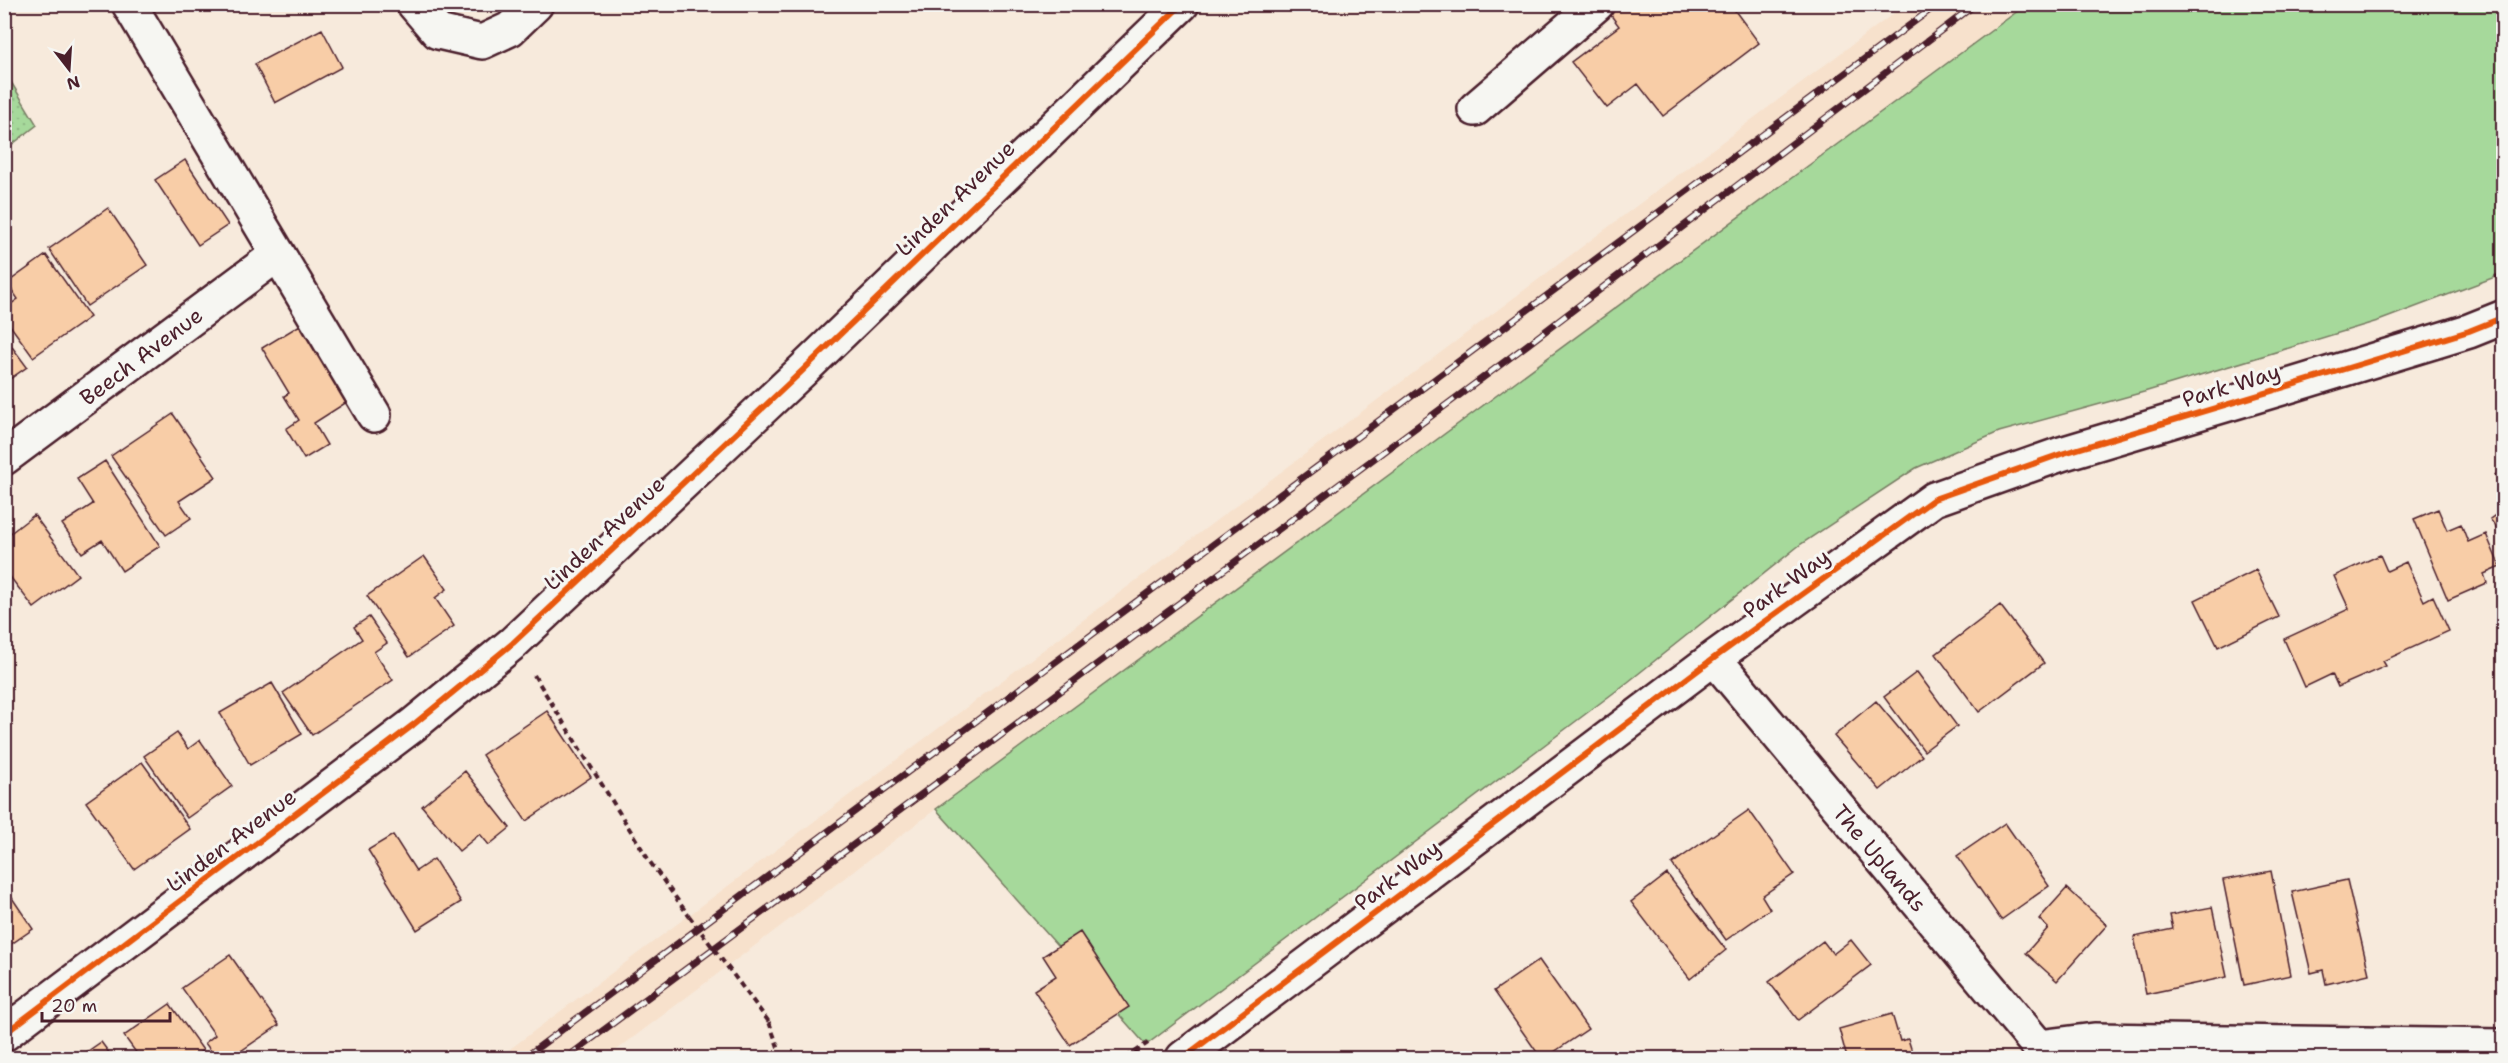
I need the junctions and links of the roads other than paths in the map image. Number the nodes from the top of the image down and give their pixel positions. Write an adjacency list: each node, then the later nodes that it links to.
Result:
1 (129, 4): 7 (street)
2 (414, 4): 3 (street)
3 (536, 4)
4 (1182, 4): 12 (street, Linden Avenue)
5 (1597, 4): 6 (street)
6 (1475, 109)
7 (278, 254): 9 (street); 10 (street, Beech Avenue)
8 (2504, 317): 11 (street, Park Way)
9 (374, 415)
10 (4, 458)
11 (1714, 658): 14 (street, The Uplands); 15 (street, Park Way)
12 (4, 1034)
13 (2504, 1046): 14 (street)
14 (2035, 1053)
15 (1183, 1059)

